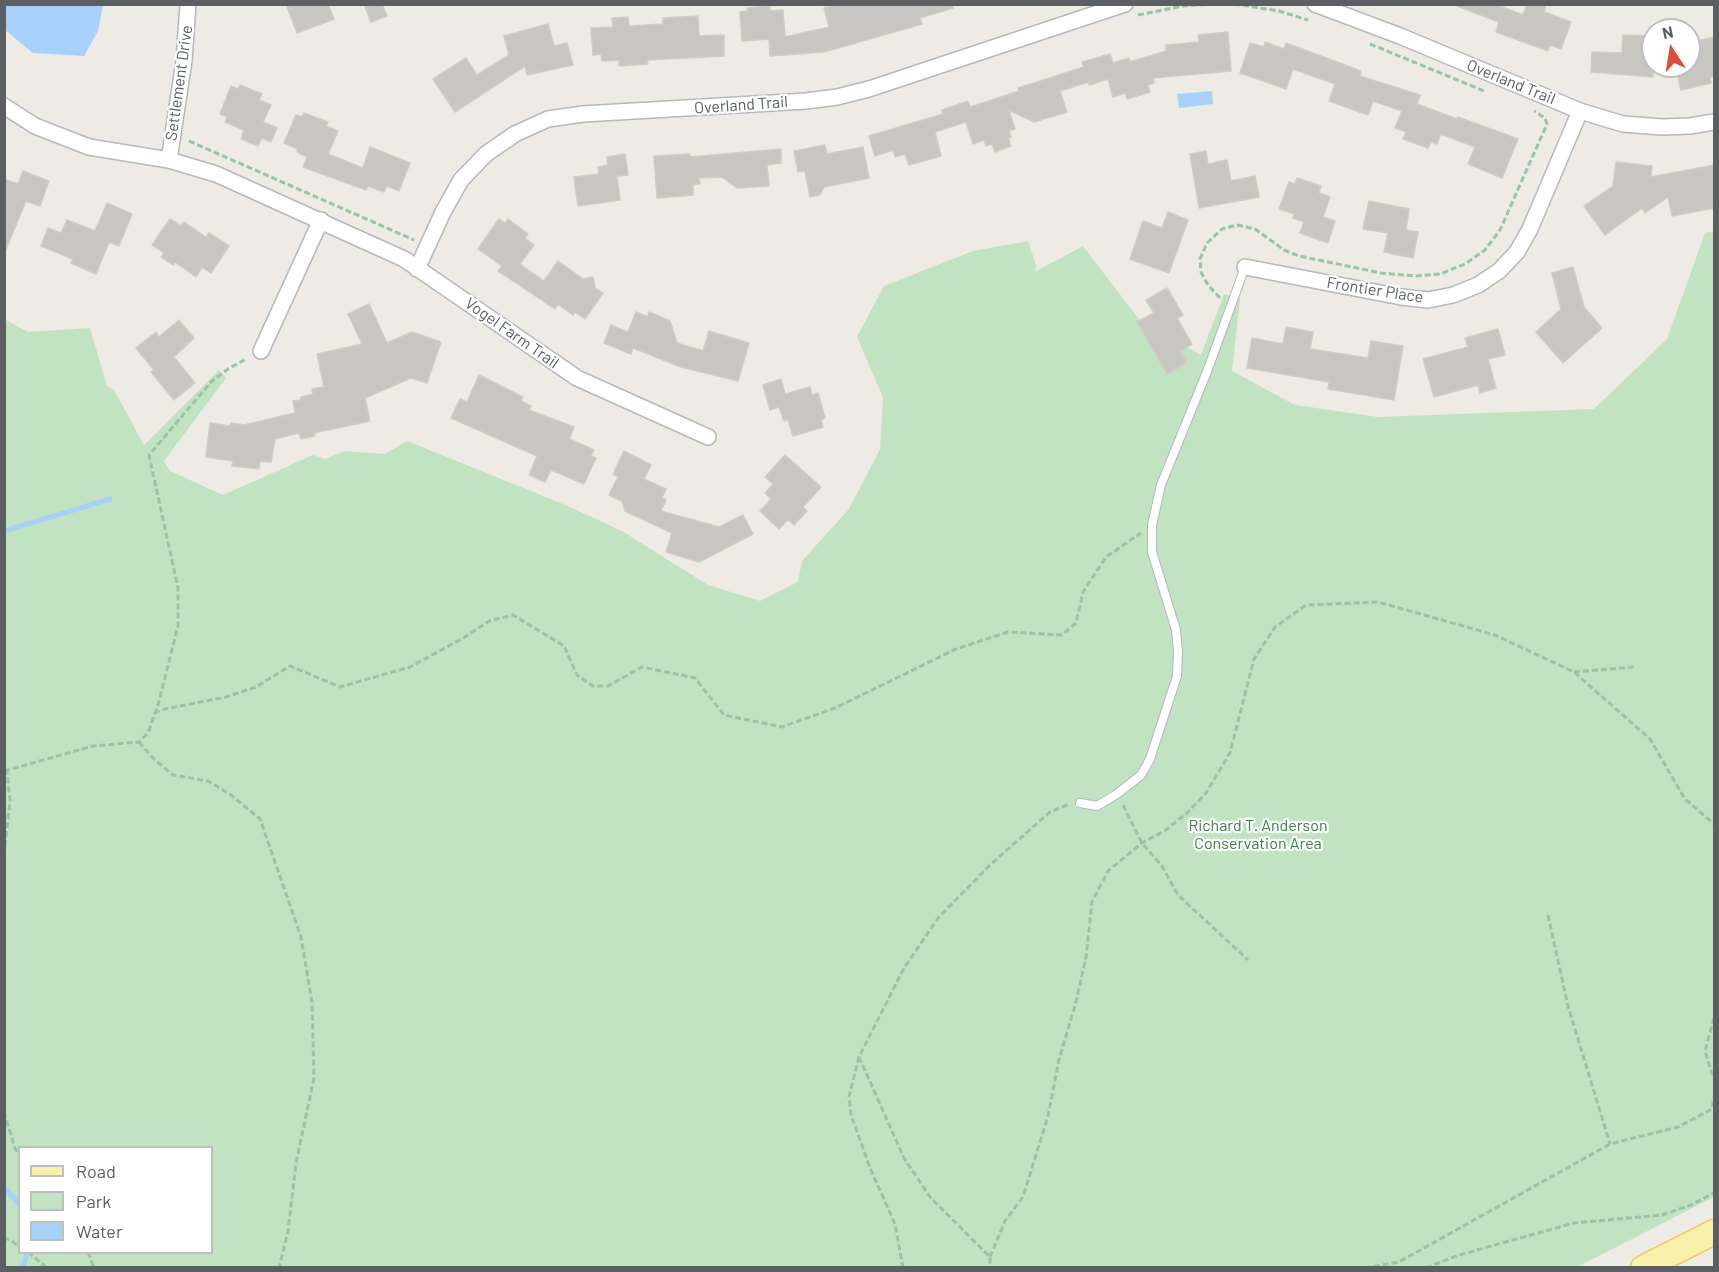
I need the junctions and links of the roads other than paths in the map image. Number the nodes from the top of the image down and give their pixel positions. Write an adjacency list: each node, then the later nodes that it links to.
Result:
1 (188, 4): 8 (street, Settlement Drive)
2 (1125, 4): 4 (street, Overland Trail)
3 (1315, 4): 6 (street, Overland Trail)
4 (1098, 9): 11 (street, Overland Trail)
5 (4, 106): 8 (street, Vogel Farm Trail)
6 (1580, 111): 7 (street, Overland Trail); 10 (street, Frontier Place)
7 (1714, 122)
8 (169, 160): 9 (street, Vogel Farm Trail)
9 (321, 220): 11 (street, Vogel Farm Trail); 12 (street)
10 (1245, 267): 14 (lane)
11 (417, 269): 13 (street, Vogel Farm Trail)
12 (261, 351)
13 (708, 437)
14 (1080, 803)
15 (1714, 1232): 16 (main road)
16 (1643, 1268)

